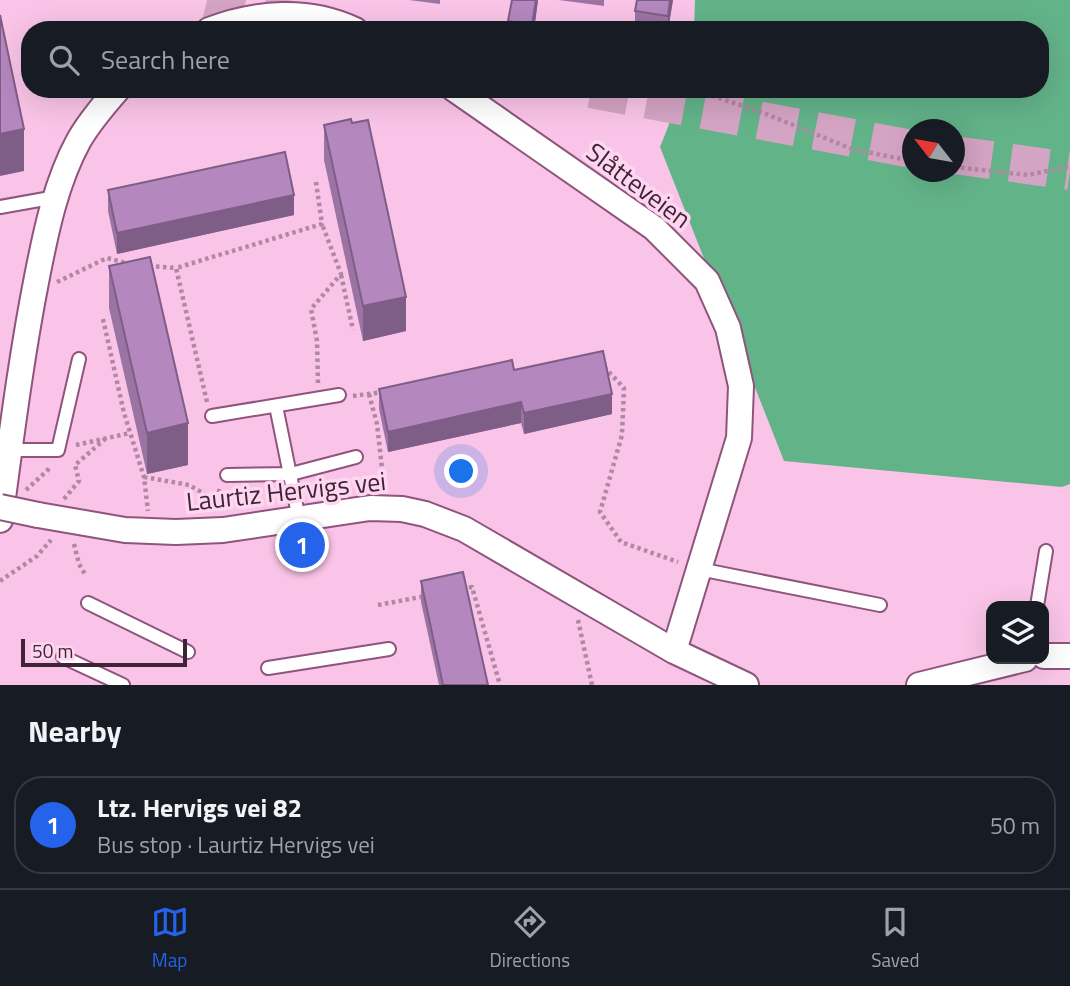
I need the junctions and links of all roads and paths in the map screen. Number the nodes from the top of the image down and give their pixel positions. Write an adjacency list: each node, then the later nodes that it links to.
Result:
1 (243, 21): 2 (street)
2 (328, 21)
3 (110, 98): 10 (street)
4 (467, 98): 41 (street, Slåtteveien)
5 (719, 98): 6 (path)
6 (902, 159)
7 (1070, 166): 8 (path)
8 (965, 168)
9 (316, 182): 12 (path)
10 (56, 197): 11 (lane); 15 (street)
11 (0, 207)
12 (322, 224): 13 (path); 14 (path)
13 (176, 268): 15 (path); 25 (path)
14 (341, 274): 17 (path); 23 (path)
15 (34, 294): 28 (street)
16 (103, 319): 26 (path)
17 (353, 330)
18 (79, 359): 29 (lane)
19 (597, 361): 41 (path)
20 (395, 390): 21 (path)
21 (369, 394): 22 (path); 35 (path)
22 (339, 395): 23 (lane)
23 (319, 398): 24 (lane)
24 (276, 406): 25 (lane); 32 (lane)
25 (212, 416)
26 (130, 433): 27 (path); 34 (path)
27 (105, 439): 29 (path); 31 (path)
28 (10, 450): 29 (lane); 36 (street)
29 (58, 450)
30 (356, 457): 32 (lane)
31 (75, 465): 36 (path); 38 (path)
32 (291, 474): 33 (lane); 37 (lane)
33 (227, 475): 34 (path)
34 (144, 477): 39 (path)
35 (384, 507): 37 (street, Laurtiz Hervigs vei); 46 (street, Laurtiz Hervigs vei)
36 (1, 508): 38 (street, Laurtiz Hervigs vei, bridge)
37 (299, 519): 39 (street, Laurtiz Hervigs vei)
38 (68, 520): 39 (street, Laurtiz Hervigs vei); 42 (path); 43 (path)
39 (150, 532)
40 (1046, 551): 47 (lane)
41 (699, 569): 50 (lane); 52 (street, Slåtteveien)
42 (86, 576)
43 (0, 581)
44 (458, 589): 60 (path)
45 (432, 595): 49 (path)
46 (579, 595): 52 (street, Laurtiz Hervigs vei); 61 (path)
47 (1038, 601)
48 (88, 603): 53 (lane)
49 (378, 605)
50 (880, 605)
51 (388, 649): 58 (lane)
52 (674, 651): 62 (street, Laurtiz Hervigs vei)
53 (188, 652)
54 (1049, 656): 55 (street)
55 (1070, 656)
56 (63, 657): 59 (lane)
57 (1005, 664): 63 (street)
58 (268, 668)
59 (123, 685)
60 (500, 685)
61 (592, 685)
62 (746, 685)
63 (919, 685)

